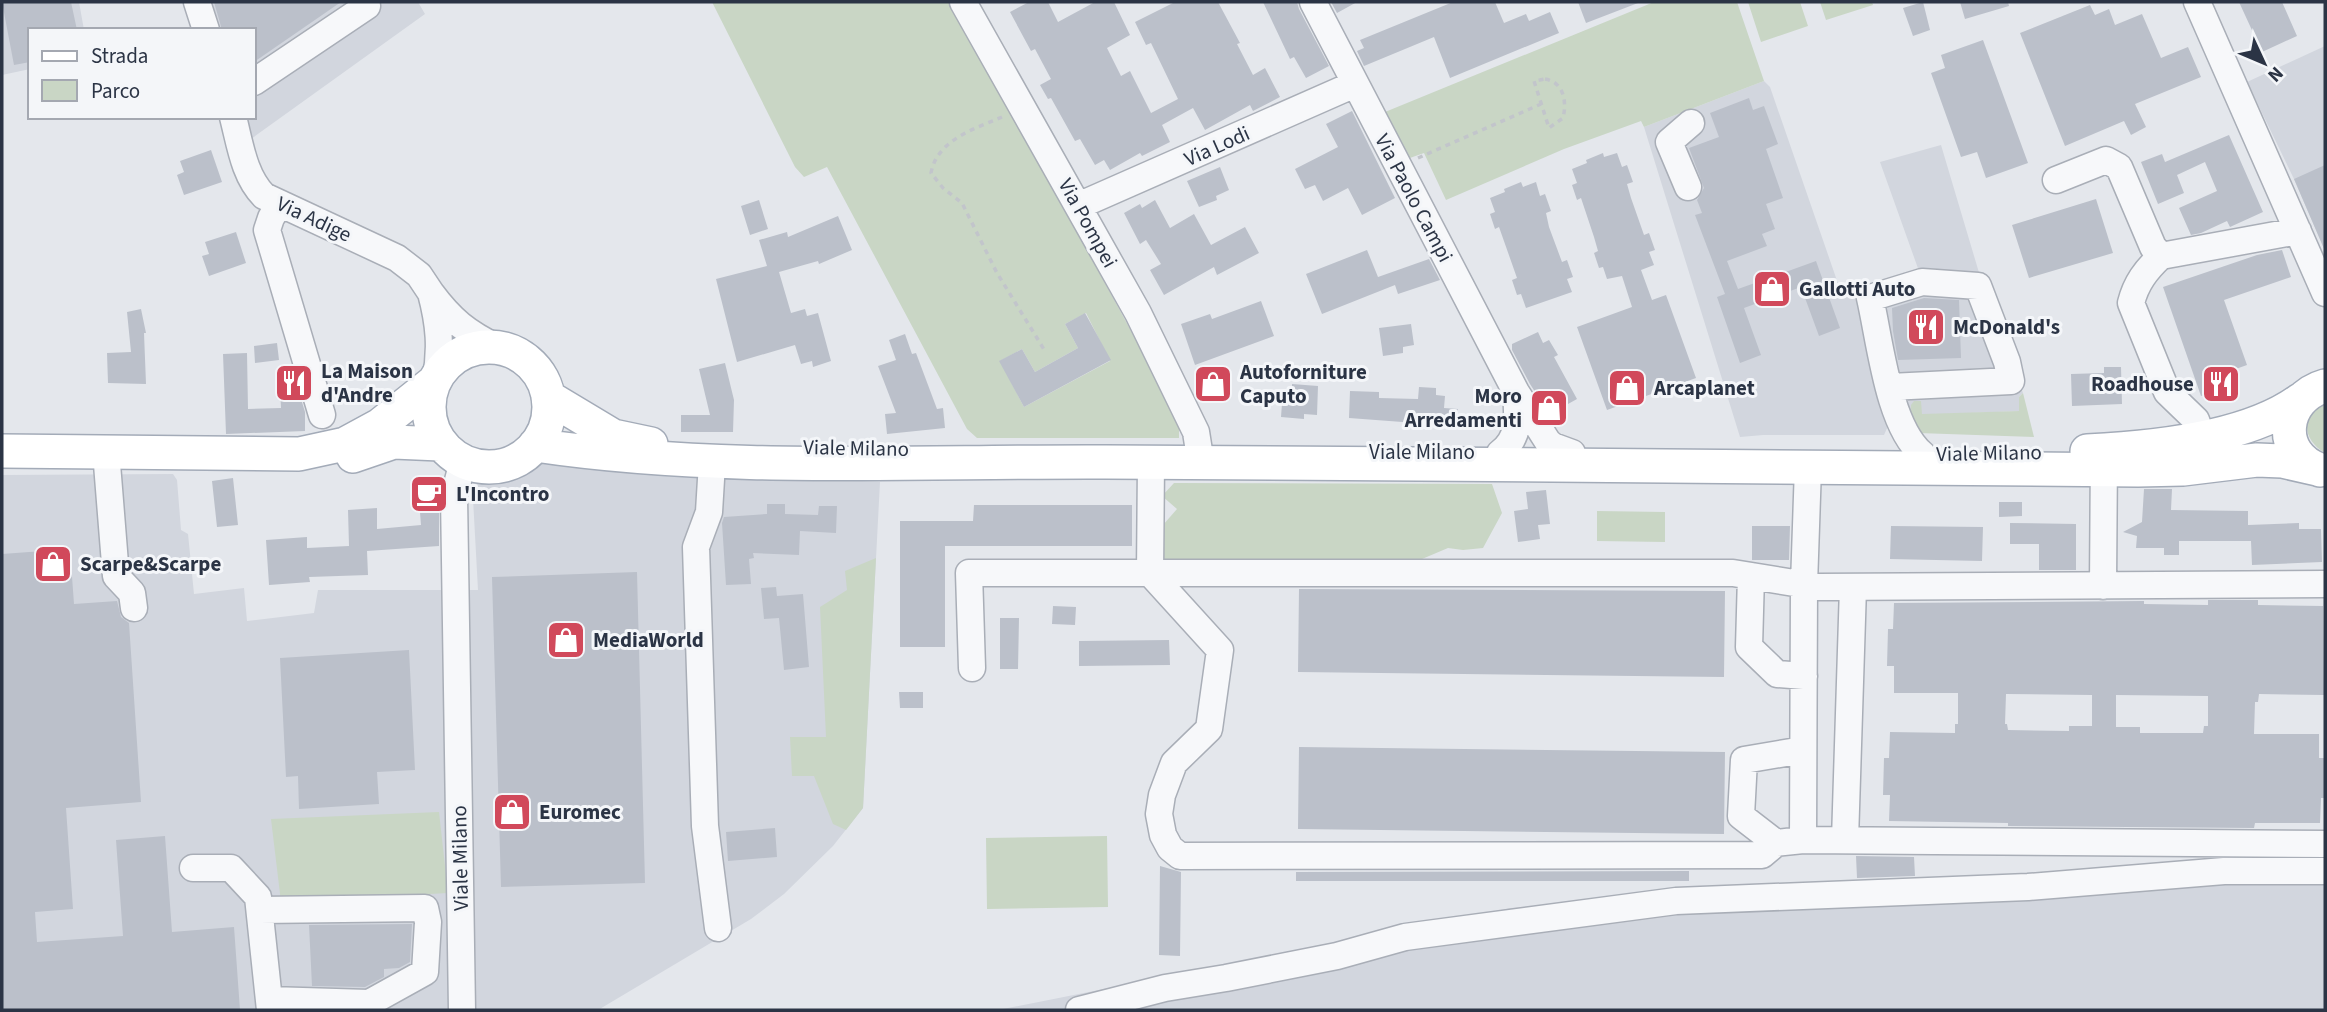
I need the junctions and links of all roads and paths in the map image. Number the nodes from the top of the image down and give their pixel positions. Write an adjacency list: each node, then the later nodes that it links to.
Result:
1 (197, 2): 6 (street)
2 (963, 2): 10 (street, Via Pompei)
3 (1313, 2): 8 (street, Via Paolo Campi)
4 (2197, 2): 18 (street)
5 (368, 6): 7 (street)
6 (205, 28)
7 (256, 81)
8 (1355, 84): 13 (street, Via Paolo Campi); 17 (street, Via Lodi)
9 (1541, 104): 9 (path); 13 (path)
10 (1023, 107): 17 (street, Via Pompei); 23 (path)
11 (234, 119): 16 (street, Via Adige)
12 (1691, 124): 15 (street)
13 (1397, 166): 26 (street, Via Paolo Campi)
14 (2056, 180): 19 (street)
15 (1688, 187)
16 (279, 204): 20 (street, Via Adige); 29 (street)
17 (1078, 206): 34 (street, Via Pompei)
18 (2298, 231): 19 (street); 21 (street)
19 (2161, 256): 31 (street)
20 (431, 293): 22 (street, Via Adige); 24 (street, Via Adige)
21 (2325, 293)
22 (498, 348): 24 (main road); 28 (main road)
23 (1045, 351)
24 (435, 380): 33 (main road); 39 (main road)
25 (1889, 387): 25 (street); 30 (street)
26 (1516, 393): 35 (street, Via Paolo Campi); 36 (street, Via Paolo Campi)
27 (2312, 393): 31 (main road, Viale Milano); 46 (main road)
28 (548, 397): 32 (main road); 34 (main road, Viale Milano)
29 (321, 415)
30 (1899, 422): 37 (street); 38 (street)
31 (2202, 437): 40 (main road, Viale Milano)
32 (535, 445): 39 (main road); 41 (main road, Viale Milano)
33 (2, 451)
34 (1199, 451): 35 (main road, Viale Milano)
35 (1500, 453): 36 (main road, Viale Milano)
36 (1572, 453): 37 (main road, Viale Milano)
37 (1882, 454): 38 (main road, Viale Milano)
38 (1922, 454): 40 (main road, Viale Milano)
39 (461, 457): 44 (main road); 66 (street, Viale Milano)
40 (2104, 460): 45 (main road, Viale Milano); 46 (main road, Viale Milano); 51 (street)
41 (712, 463): 42 (main road, Viale Milano); 64 (street)
42 (1151, 463): 45 (main road, Viale Milano); 47 (street)
43 (2, 464): 44 (main road)
44 (107, 464): 53 (street)
45 (1808, 467): 50 (street)
46 (2321, 470)
47 (1150, 573): 48 (street); 54 (street); 59 (street)
48 (1751, 576): 50 (street); 55 (street)
49 (2325, 584): 51 (street)
50 (1804, 585): 52 (street); 55 (street)
51 (2103, 586): 52 (street)
52 (1853, 587): 58 (street)
53 (134, 607)
54 (971, 668)
55 (1804, 676): 56 (street)
56 (1803, 750): 57 (street); 59 (street)
57 (1802, 840): 58 (street); 59 (street)
58 (1845, 840): 60 (street)
59 (1776, 843)
60 (2325, 844)
61 (193, 868): 63 (street)
62 (2325, 871): 67 (street)
63 (260, 910): 65 (street); 65 (street)
64 (718, 928)
65 (270, 1005)
66 (462, 1010)
67 (1079, 1010)

